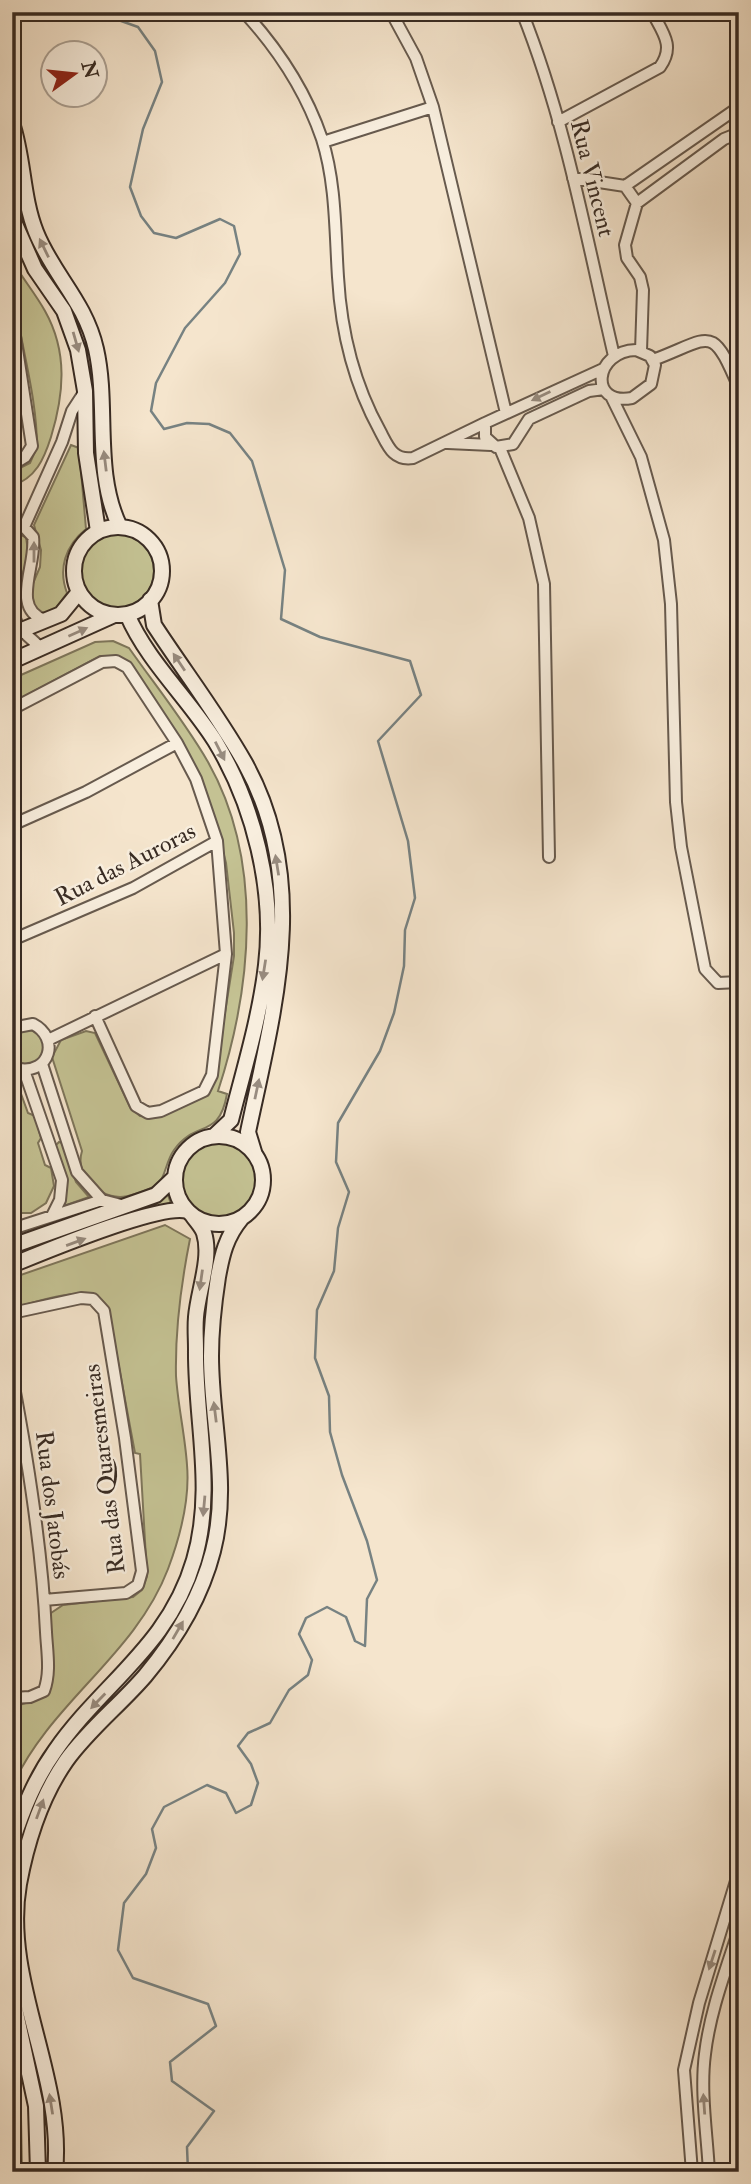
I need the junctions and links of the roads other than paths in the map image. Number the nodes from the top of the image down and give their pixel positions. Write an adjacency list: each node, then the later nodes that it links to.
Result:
1 (244, 12): 11 (street)
2 (391, 12): 5 (street)
3 (522, 12): 7 (street, Rua Vincent)
4 (652, 12): 7 (street)
5 (433, 107): 11 (street); 28 (street)
6 (739, 107): 10 (street)
7 (558, 122): 14 (street, Rua Vincent)
8 (12, 123): 34 (street, one-way to 8)
9 (739, 133): 12 (street)
10 (700, 134): 12 (street); 13 (street)
11 (323, 142): 31 (street)
12 (711, 149): 15 (street)
13 (654, 166): 15 (street); 16 (street)
14 (573, 178): 16 (street); 21 (street, Rua Vincent)
15 (665, 183): 17 (street)
16 (625, 186): 17 (street)
17 (637, 203): 20 (street)
18 (12, 217): 25 (street, one-way to 25)
19 (12, 317): 33 (street)
20 (641, 351): 21 (street); 22 (street)
21 (614, 356): 23 (street)
22 (653, 360): 24 (street); 27 (street)
23 (603, 369): 26 (street); 28 (street, one-way to 28)
24 (739, 388)
25 (85, 391): 35 (street); 36 (street)
26 (607, 392): 27 (street); 29 (street); 32 (street)
27 (632, 398): 29 (street)
28 (506, 413): 30 (street)
29 (624, 418): 52 (street)
30 (485, 423): 31 (street); 32 (street)
31 (448, 443): 32 (street)
32 (496, 447): 49 (street)
33 (12, 465)
34 (120, 527): 36 (street); 38 (street)
35 (18, 528): 41 (street, one-way to 35)
36 (98, 531): 37 (street)
37 (79, 592): 40 (street); 41 (street)
38 (150, 600): 40 (street); 63 (street, one-way to 38)
39 (12, 612): 42 (street)
40 (121, 615): 43 (street, one-way to 40); 60 (street, one-way to 60)
41 (45, 620): 42 (street)
42 (17, 632): 43 (street)
43 (41, 648): 44 (street)
44 (12, 661)
45 (12, 709): 46 (street)
46 (177, 743): 47 (street); 48 (street)
47 (12, 825)
48 (217, 841): 50 (street, Rua das Auroras); 51 (street)
49 (549, 857)
50 (12, 940)
51 (226, 954): 53 (street); 53 (street)
52 (739, 982)
53 (95, 1016): 55 (street)
54 (12, 1028): 55 (street)
55 (48, 1040): 56 (street)
56 (42, 1065): 57 (street); 58 (street)
57 (15, 1068): 59 (street)
58 (55, 1106): 59 (street); 61 (street)
59 (39, 1111): 62 (street)
60 (214, 1136): 63 (street); 64 (street)
61 (66, 1137): 62 (street); 65 (street)
62 (51, 1142): 68 (street)
63 (256, 1155): 69 (street)
64 (175, 1178): 66 (street); 67 (street)
65 (102, 1199): 66 (street); 68 (street)
66 (125, 1206): 71 (street)
67 (190, 1213): 69 (street); 72 (street, one-way to 67); 77 (street, one-way to 77)
68 (52, 1216): 70 (street)
69 (241, 1219): 82 (street, one-way to 69)
70 (12, 1229)
71 (12, 1246)
72 (12, 1265)
73 (12, 1313): 75 (street, Rua das Quaresmeiras)
74 (12, 1376): 75 (street, Rua dos Jatobás)
75 (44, 1600): 76 (street, Rua dos Jatobás)
76 (12, 1698)
77 (12, 1842)
78 (739, 1871): 83 (street, one-way to 83)
79 (739, 1929): 84 (street, one-way to 79)
80 (12, 1994): 81 (street)
81 (38, 2172)
82 (55, 2172)
83 (692, 2172)
84 (709, 2172)

